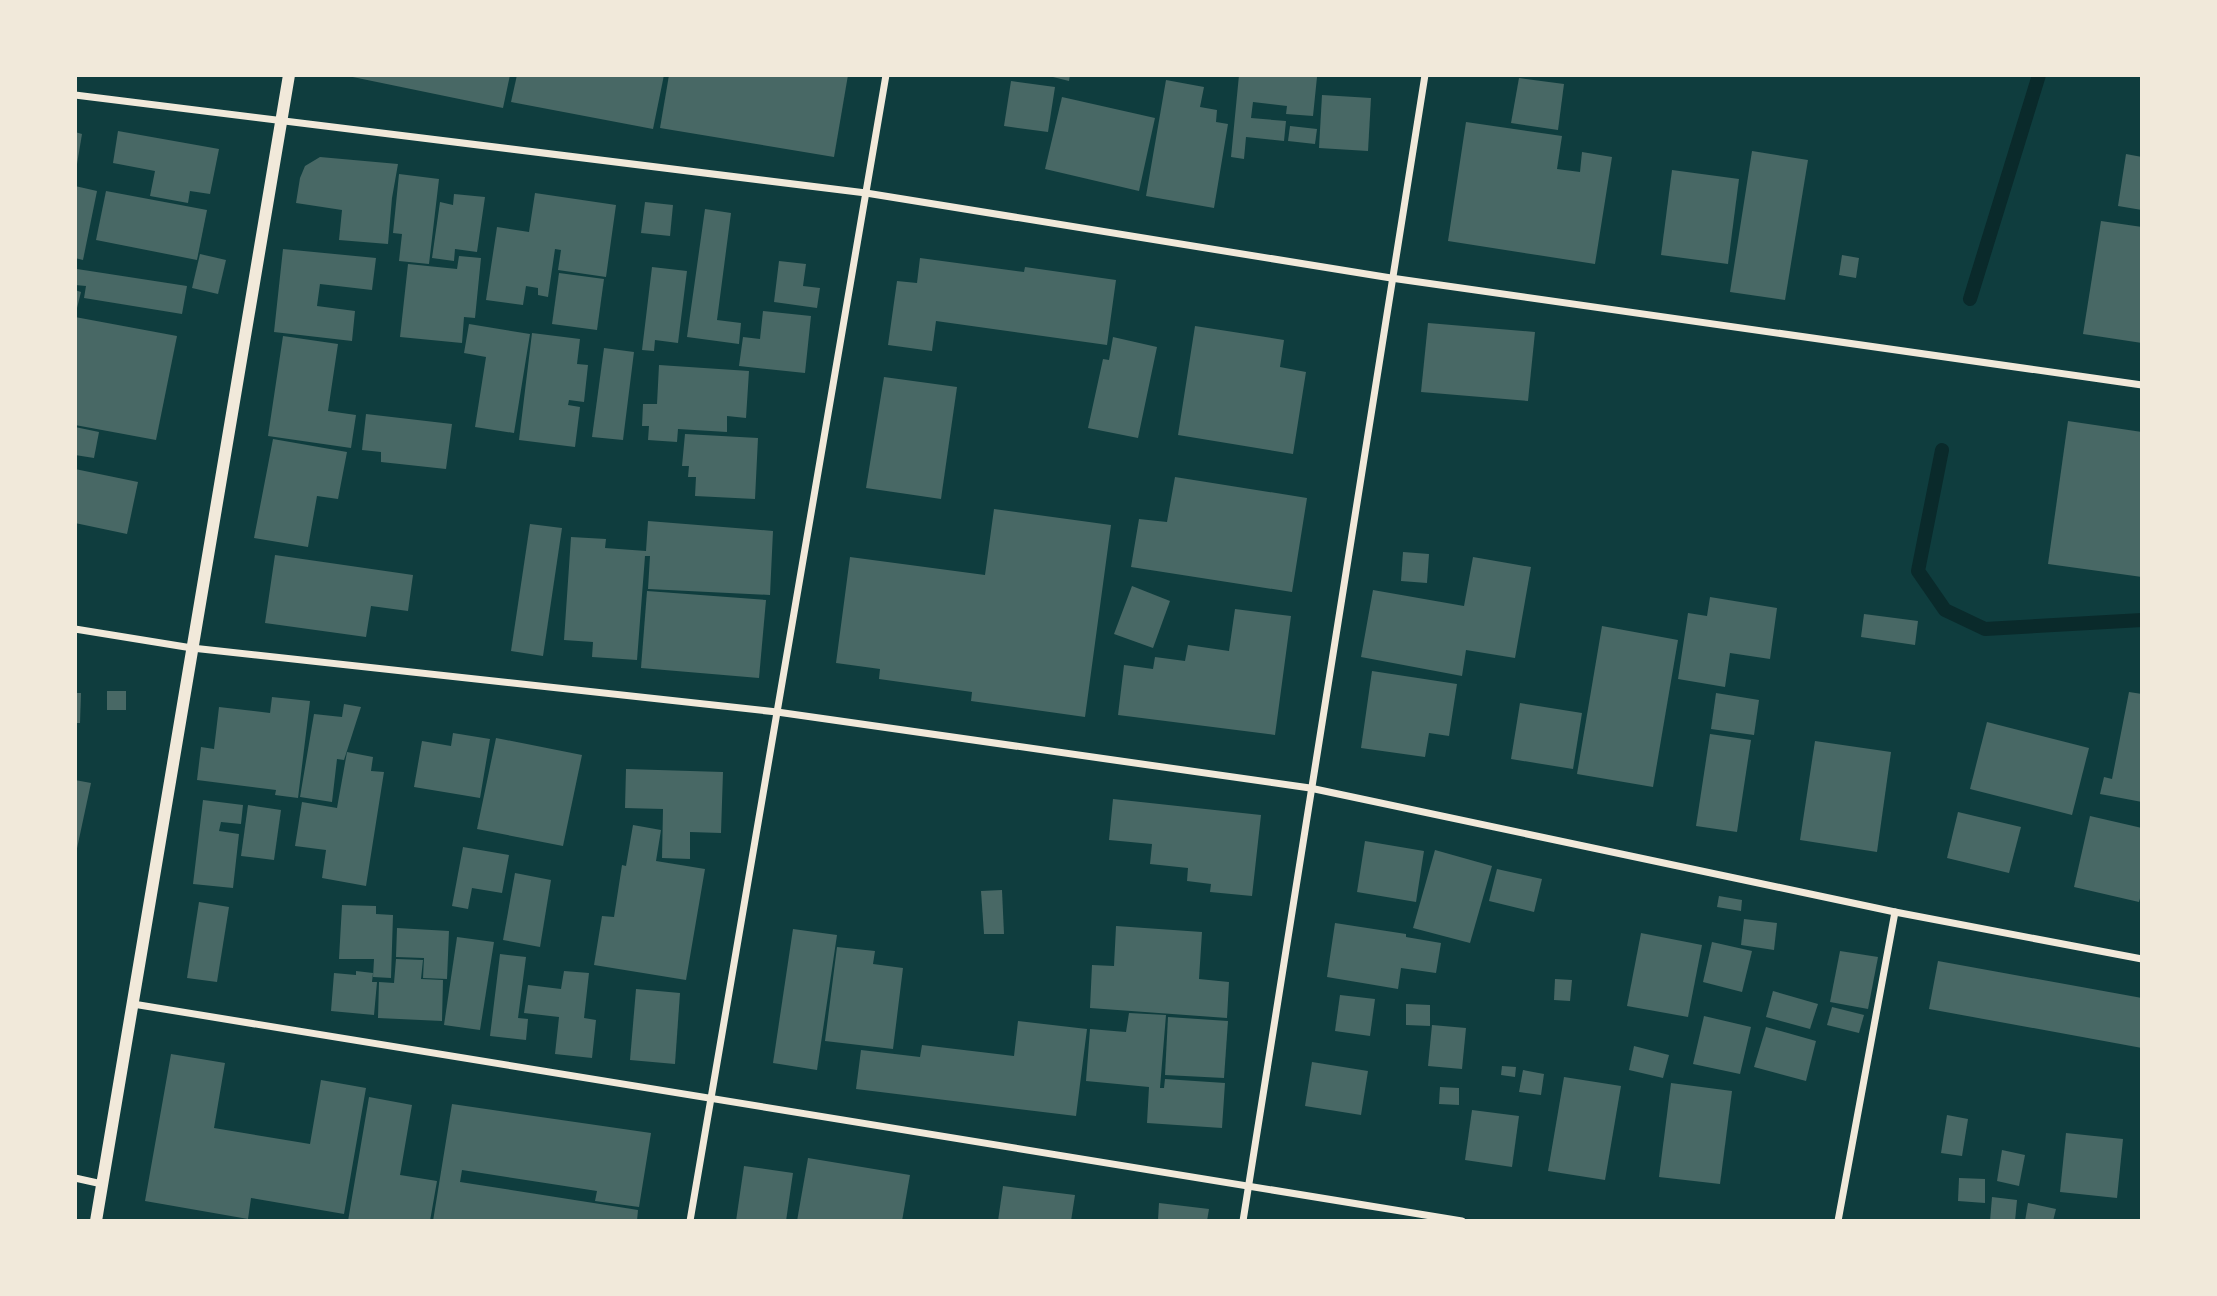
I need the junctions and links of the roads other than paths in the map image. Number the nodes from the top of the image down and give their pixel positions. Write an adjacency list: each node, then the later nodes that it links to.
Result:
1 (289, 75): 5 (street)
2 (886, 75): 6 (street)
3 (1425, 75): 7 (street)
4 (75, 95): 5 (street)
5 (281, 121): 6 (street); 10 (street)
6 (866, 193): 7 (street); 11 (street)
7 (1391, 278): 8 (street); 12 (street)
8 (2142, 385)
9 (75, 629): 10 (street)
10 (192, 648): 11 (street); 15 (street)
11 (777, 712): 12 (street); 16 (street)
12 (1310, 788): 13 (street); 19 (street)
13 (1895, 912): 14 (street); 24 (street)
14 (2142, 959)
15 (133, 1004): 16 (street); 18 (street)
16 (711, 1098): 19 (street); 21 (street)
17 (75, 1178): 18 (street)
18 (102, 1184): 20 (street)
19 (1248, 1186): 22 (street); 23 (street)
20 (96, 1221)
21 (690, 1221)
22 (1243, 1221)
23 (1462, 1221)
24 (1838, 1221)

